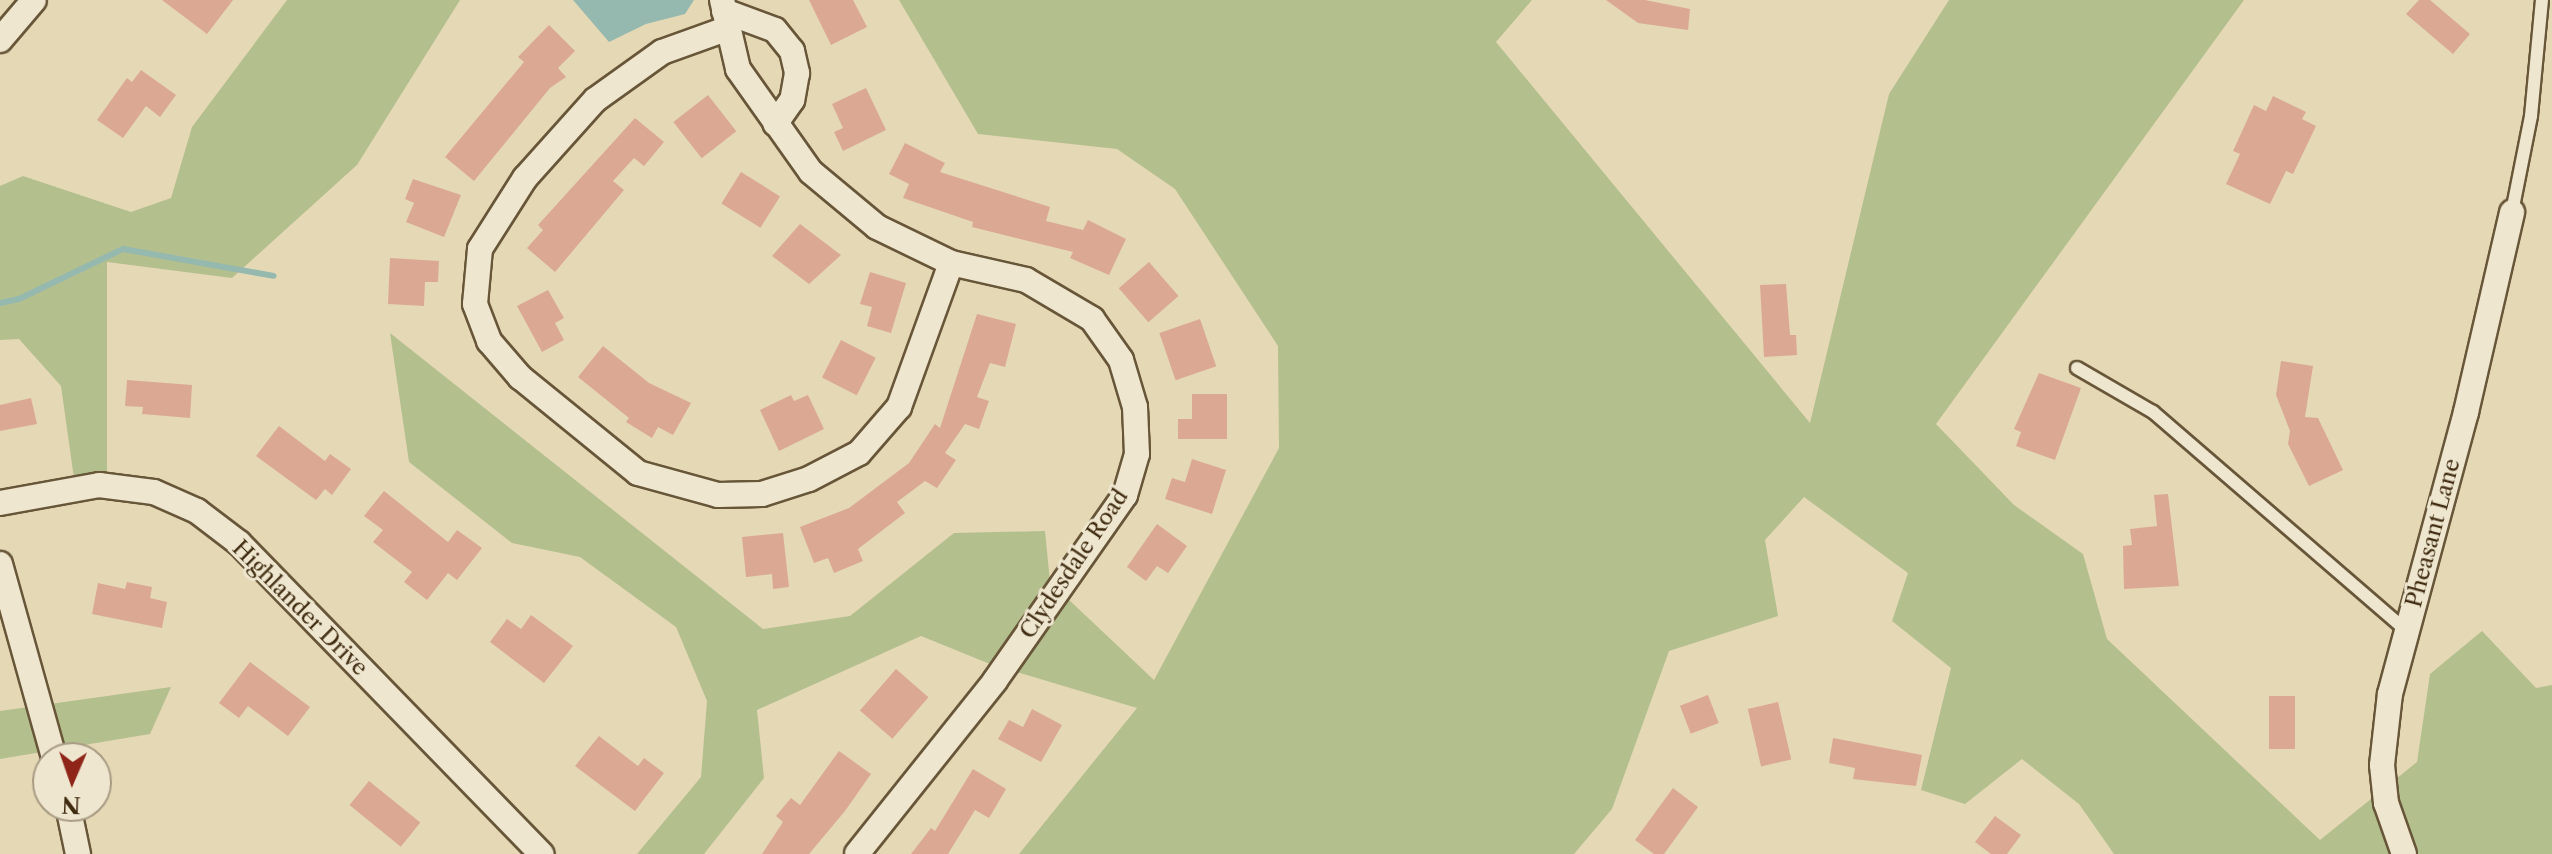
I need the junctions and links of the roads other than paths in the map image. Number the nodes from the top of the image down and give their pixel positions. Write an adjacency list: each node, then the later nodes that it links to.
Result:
1 (34, 0): 4 (street)
2 (2542, 0): 6 (lane)
3 (724, 13): 5 (street, Clydesdale Road); 5 (street); 7 (street)
4 (0, 40)
5 (775, 124): 7 (street, Clydesdale Road)
6 (2512, 212): 11 (street, Pheasant Lane)
7 (951, 263): 16 (street, Clydesdale Road)
8 (2077, 368): 11 (lane)
9 (0, 503): 15 (street, Highlander Drive)
10 (0, 564): 12 (street)
11 (2407, 631): 17 (street, Pheasant Lane)
12 (50, 742)
13 (71, 822): 14 (street)
14 (78, 854)
15 (541, 854)
16 (857, 854)
17 (2404, 854)

